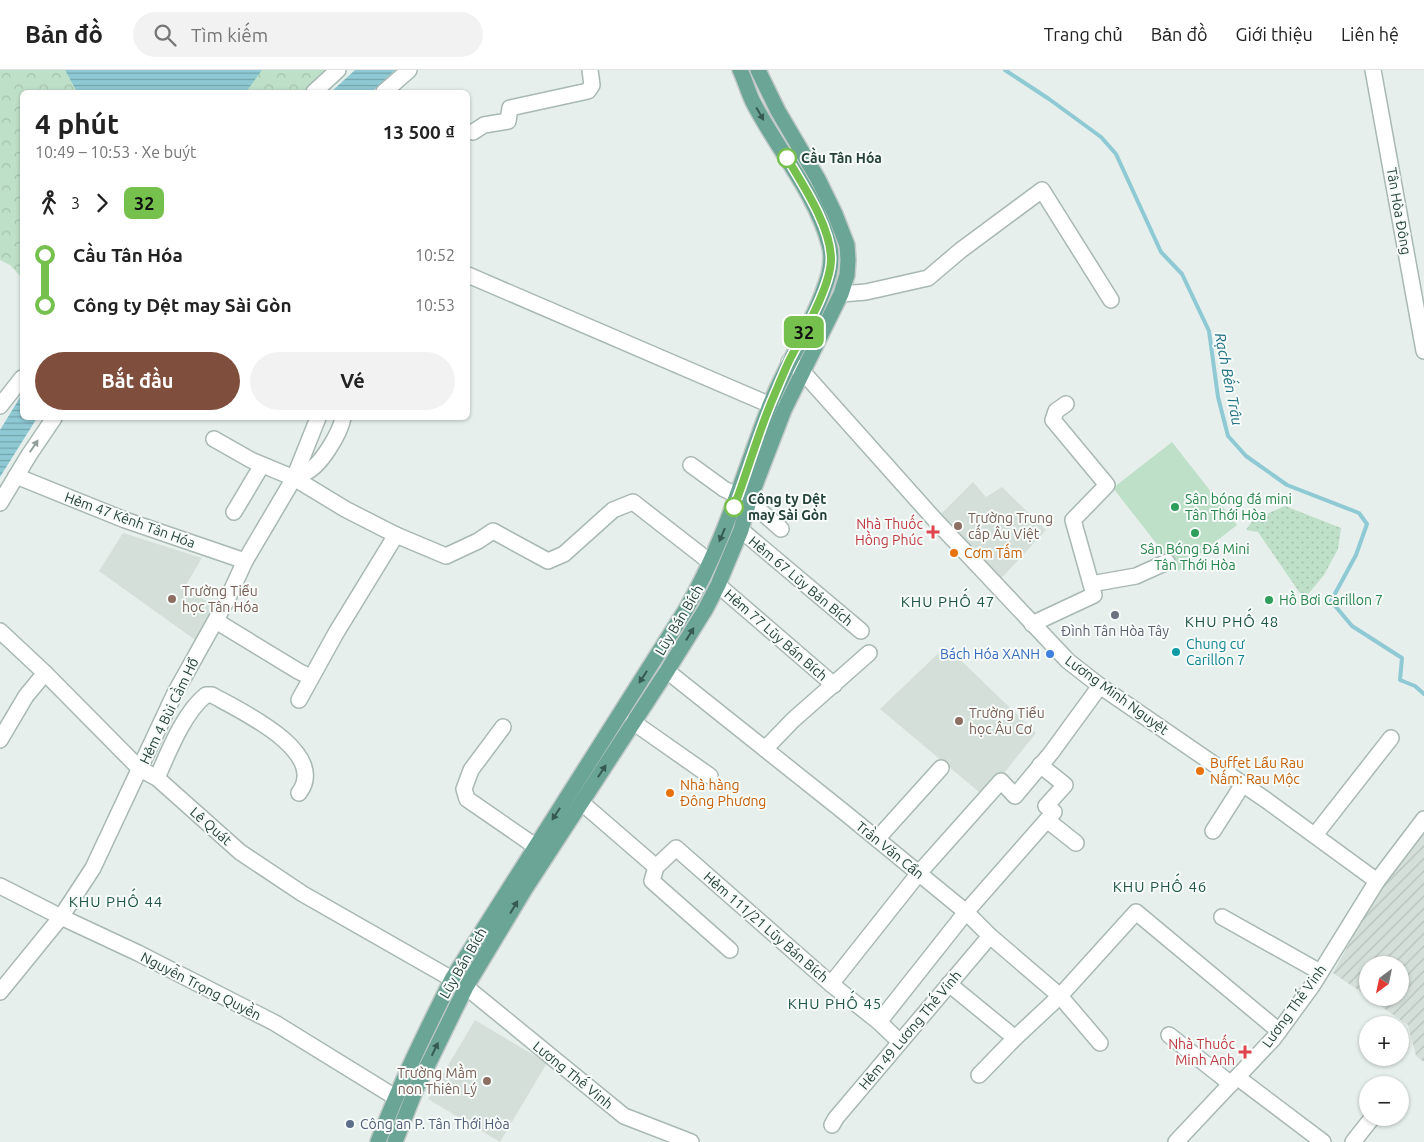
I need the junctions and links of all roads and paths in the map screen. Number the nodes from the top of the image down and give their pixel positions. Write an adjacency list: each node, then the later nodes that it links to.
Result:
1 (338, 70): 7 (street)
2 (409, 70): 8 (street)
3 (590, 70): 9 (street)
4 (740, 70): 14 (main road, Lũy Bán Bích, one-way to 14)
5 (1373, 70): 13 (street, Tân Hòa Đông)
6 (761, 71): 11 (main road, Lũy Bán Bích)
7 (316, 90)
8 (386, 90)
9 (473, 132)
10 (470, 276): 19 (street)
11 (841, 294): 12 (street); 15 (main road, Lũy Bán Bích)
12 (1111, 300)
13 (1424, 351)
14 (789, 362): 15 (street, Lương Minh Nguyệt); 19 (main road, Lũy Bán Bích)
15 (802, 371): 19 (main road, Lũy Bán Bích); 40 (street, Lương Minh Nguyệt)
16 (20, 381): 18 (street)
17 (1066, 404): 37 (street)
18 (0, 406)
19 (777, 407): 28 (main road, Lũy Bán Bích)
20 (53, 420): 26 (street, one-way to 20)
21 (317, 420): 27 (street, Hẻm 4 Bùi Cầm Hổ)
22 (343, 420): 27 (street)
23 (214, 439): 24 (street)
24 (262, 464): 27 (street); 30 (street)
25 (691, 465): 28 (street)
26 (16, 476): 29 (street); 34 (street, Hẻm 47 Kênh Tân Hóa)
27 (295, 476): 33 (street); 34 (street, Hẻm 4 Bùi Cầm Hổ)
28 (744, 498): 31 (street); 32 (main road, Lũy Bán Bích); 35 (main road, Lũy Bán Bích, one-way to 35)
29 (0, 503)
30 (234, 512)
31 (782, 529)
32 (741, 530): 38 (main road, Lũy Bán Bích); 42 (street, Hẻm 67 Lũy Bán Bích)
33 (396, 535): 35 (street); 46 (street)
34 (245, 561): 39 (street, Hẻm 4 Bùi Cầm Hổ)
35 (710, 562): 69 (main road, Lũy Bán Bích, one-way to 69)
36 (1167, 562): 37 (street)
37 (1091, 584): 40 (street)
38 (718, 585): 44 (main road, Lũy Bán Bích, one-way to 38); 47 (street, Hẻm 77 Lũy Bán Bích)
39 (216, 621): 46 (street); 57 (street, Hẻm 4 Bùi Cầm Hổ)
40 (1032, 624): 48 (street, Lương Minh Nguyệt)
41 (0, 631): 45 (street, Lê Quát)
42 (861, 631)
43 (869, 653): 47 (street)
44 (667, 670): 50 (main road, Lũy Bán Bích); 54 (street, Trần Văn Cẩn)
45 (45, 673): 53 (street); 57 (street, Lê Quát)
46 (312, 675): 49 (street)
47 (834, 685): 54 (street)
48 (1100, 686): 55 (street); 60 (street, Lương Minh Nguyệt)
49 (299, 700)
50 (633, 722): 58 (street); 62 (main road, Lũy Bán Bích, one-way to 50)
51 (503, 727): 69 (street)
52 (1391, 738): 66 (street)
53 (0, 740)
54 (766, 749): 67 (street, Trần Văn Cẩn)
55 (1040, 765): 63 (street); 71 (street)
56 (941, 768): 67 (street)
57 (140, 769): 59 (street, Lê Quát); 75 (street, Hẻm 4 Bùi Cầm Hổ)
58 (710, 776)
59 (157, 778): 61 (street); 80 (street, Lê Quát)
60 (1244, 784): 65 (street); 66 (street, Lương Minh Nguyệt)
61 (299, 793)
62 (582, 802): 70 (street); 83 (main road, Lũy Bán Bích, one-way to 62)
63 (1050, 816): 68 (street); 74 (street)
64 (1424, 819): 72 (street, Lương Thế Vinh)
65 (1213, 831)
66 (1315, 835): 72 (street, Lương Minh Nguyệt)
67 (877, 840): 71 (street, Trần Văn Cẩn)
68 (1076, 843)
69 (536, 846): 80 (main road, Lũy Bán Bích)
70 (656, 867): 78 (street); 81 (street, Hẻm 111/21 Lũy Bán Bích)
71 (919, 873): 74 (street, Trần Văn Cẩn); 81 (street)
72 (1377, 881): 79 (street, Lương Thế Vinh)
73 (0, 886): 75 (street, Nguyễn Trọng Quyền)
74 (966, 912): 77 (street, Trần Văn Cẩn); 86 (street)
75 (61, 917): 84 (street, Hẻm 4 Bùi Cầm Hổ); 94 (street, Nguyễn Trọng Quyền)
76 (1222, 917): 79 (street)
77 (990, 936): 82 (street, Hẻm 49 Lương Thế Vinh); 85 (street, Trần Văn Cẩn)
78 (730, 950)
79 (1320, 972): 87 (street, Lương Thế Vinh)
80 (452, 979): 83 (street, Lê Quát); 94 (main road, Lũy Bán Bích)
81 (830, 984): 86 (street, Hẻm 111/21 Lũy Bán Bích)
82 (949, 984): 89 (street); 90 (street, Hẻm 49 Lương Thế Vinh)
83 (466, 988): 98 (main road, Lũy Bán Bích, one-way to 83); 99 (street, Lương Thế Vinh)
84 (0, 992)
85 (1060, 996): 87 (street); 89 (street); 91 (street, Trần Văn Cẩn)
86 (879, 1022): 90 (street, Hẻm 111/21 Lũy Bán Bích)
87 (1279, 1031): 93 (street, Lương Thế Vinh)
88 (1169, 1035): 93 (street)
89 (1014, 1038): 92 (street)
90 (900, 1042): 95 (street, Hẻm 49 Lương Thế Vinh)
91 (1100, 1043)
92 (979, 1075)
93 (1234, 1081): 100 (street, Lương Thế Vinh); 101 (street)
94 (395, 1097): 97 (main road, Lũy Bán Bích)
95 (832, 1125)
96 (1366, 1126): 102 (street)
97 (378, 1142)
98 (395, 1142)
99 (691, 1142)
100 (1176, 1142)
101 (1324, 1142)
102 (1353, 1142)

